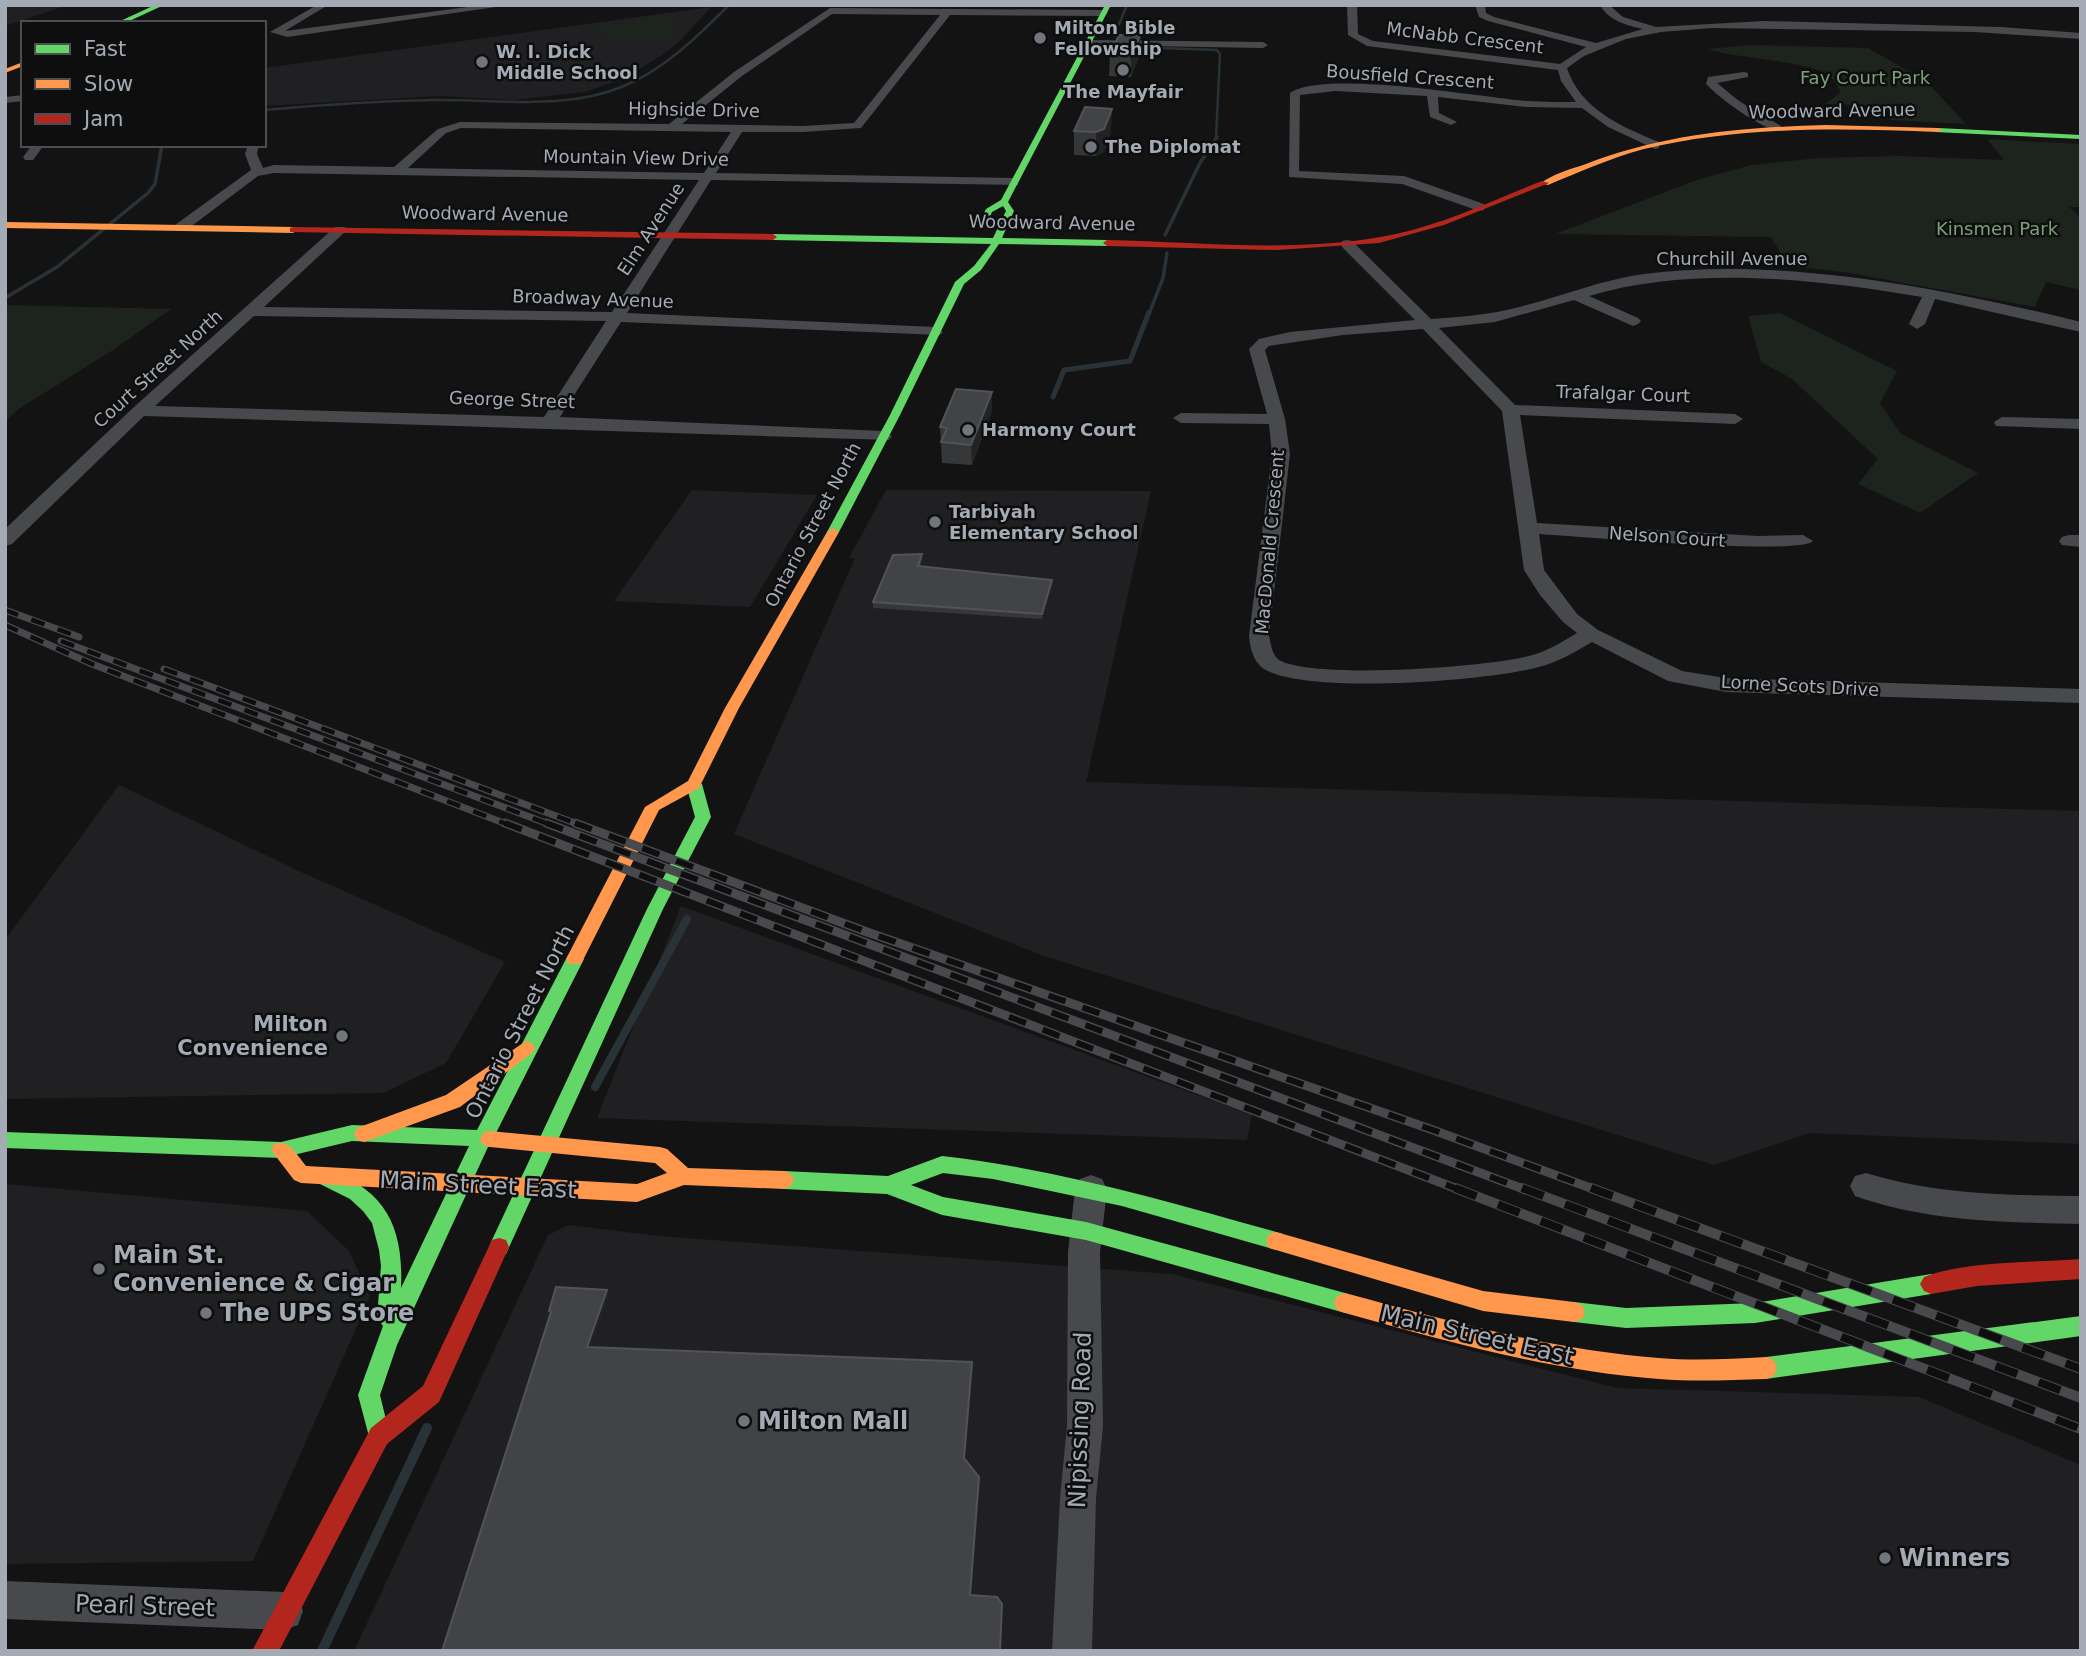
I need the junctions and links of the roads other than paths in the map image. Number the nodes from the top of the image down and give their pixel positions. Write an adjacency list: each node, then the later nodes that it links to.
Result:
1 (161, 5): 10 (main road)
2 (324, 5): 3 (street)
3 (506, 5)
4 (1352, 5): 17 (street, McNabb Crescent)
5 (1479, 5): 16 (street, McNabb Crescent)
6 (1604, 5): 12 (street)
7 (1106, 9): 8 (street); 14 (main road, Ontario Street North)
8 (948, 11): 22 (street); 23 (street, Highside Drive)
9 (1742, 13): 11 (street)
10 (125, 21)
11 (1754, 24): 12 (street); 13 (street)
12 (1657, 30): 16 (street)
13 (2081, 36)
14 (1088, 43): 15 (street); 33 (main road, Ontario Street North)
15 (1263, 46)
16 (1599, 47): 17 (street)
17 (1562, 67): 20 (street)
18 (1744, 75): 24 (street)
19 (1432, 93): 20 (street, Bousfield Crescent); 21 (street); 35 (street, Bousfield Crescent)
20 (1586, 105): 26 (street)
21 (1451, 122)
22 (673, 126): 23 (street, Highside Drive); 30 (street, Highside Drive)
23 (739, 128): 32 (street, Elm Avenue)
24 (1777, 128): 25 (main road, Woodward Avenue); 26 (main road, Woodward Avenue)
25 (2081, 137)
26 (1654, 145): 35 (main road, Woodward Avenue)
27 (36, 147): 29 (street)
28 (252, 148): 31 (street)
29 (29, 157)
30 (398, 170): 31 (street, Mountain View Drive); 32 (street, Mountain View Drive)
31 (258, 171): 37 (street)
32 (707, 177): 33 (street, Mountain View Drive); 39 (street, Elm Avenue)
33 (1014, 182): 34 (main road, Ontario Street North)
34 (1004, 202): 40 (main road, Ontario Street North); 41 (main road, Ontario Street North)
35 (1479, 207): 42 (main road, Woodward Avenue)
36 (5, 225): 37 (main road, Woodward Avenue)
37 (180, 228): 38 (main road, Woodward Avenue)
38 (340, 230): 39 (main road, Woodward Avenue); 46 (street, Court Street North)
39 (668, 237): 40 (main road, Woodward Avenue); 47 (street, Elm Avenue)
40 (972, 241): 41 (main road, Woodward Avenue); 43 (main road, Ontario Street North)
41 (996, 242): 42 (main road, Woodward Avenue); 43 (main road, Ontario Street North)
42 (1347, 244): 49 (street)
43 (960, 282): 52 (main road, Ontario Street North)
44 (1930, 295): 45 (street, Churchill Avenue); 50 (street); 51 (street, Churchill Avenue)
45 (1577, 296): 48 (street); 49 (street, Churchill Avenue)
46 (251, 311): 47 (street, Broadway Avenue); 54 (street, Court Street North)
47 (617, 317): 52 (street, Broadway Avenue); 58 (street, Elm Avenue)
48 (1633, 321)
49 (1427, 323): 53 (street); 56 (street, MacDonald Crescent)
50 (1917, 324)
51 (2081, 327)
52 (934, 332): 61 (main road, Ontario Street North)
53 (1510, 410): 57 (street, Trafalgar Court); 62 (street, Lorne Scots Drive)
54 (139, 411): 58 (street, George Street); 63 (street, Court Street North)
55 (1181, 418): 56 (street)
56 (1277, 419): 65 (street, MacDonald Crescent)
57 (1735, 419)
58 (550, 422): 61 (street, George Street)
59 (2002, 422): 60 (street)
60 (2081, 424)
61 (883, 436): 67 (main road, Ontario Street North)
62 (1530, 528): 64 (street, Nelson Court); 65 (street, Lorne Scots Drive)
63 (5, 540)
64 (1803, 541)
65 (1591, 635): 66 (street, Lorne Scots Drive)
66 (2081, 696)
67 (694, 784): 68 (main road, Ontario Street North); 72 (main road)
68 (531, 1045): 69 (main road); 70 (main road, Ontario Street North)
69 (364, 1133): 70 (main road, Main Street East); 73 (main road, Main Street East)
70 (485, 1139): 72 (main road, Main Street East); 76 (main road, Ontario Street North)
71 (5, 1140): 73 (main road, Main Street East)
72 (547, 1144): 75 (main road, Main Street East); 79 (main road)
73 (281, 1150): 74 (main road, Main Street East)
74 (323, 1176): 76 (main road, Main Street East); 85 (main road)
75 (684, 1176): 77 (main road, Main Street East); 79 (main road, Main Street East)
76 (459, 1185): 79 (main road, Main Street East); 85 (main road, Ontario Street North)
77 (888, 1185): 80 (main road, Main Street East); 82 (main road, Main Street East)
78 (1866, 1185): 81 (street)
79 (527, 1188): 86 (main road)
80 (1091, 1189): 82 (street, Nipissing Road); 83 (main road, Main Street East)
81 (2081, 1210)
82 (1086, 1230): 84 (main road, Main Street East); 90 (street, Nipissing Road)
83 (2081, 1269)
84 (2081, 1326)
85 (386, 1344): 86 (main road)
86 (379, 1436): 88 (main road)
87 (5, 1600): 88 (street, Pearl Street)
88 (284, 1611): 89 (main road)
89 (265, 1651)
90 (1072, 1651)

